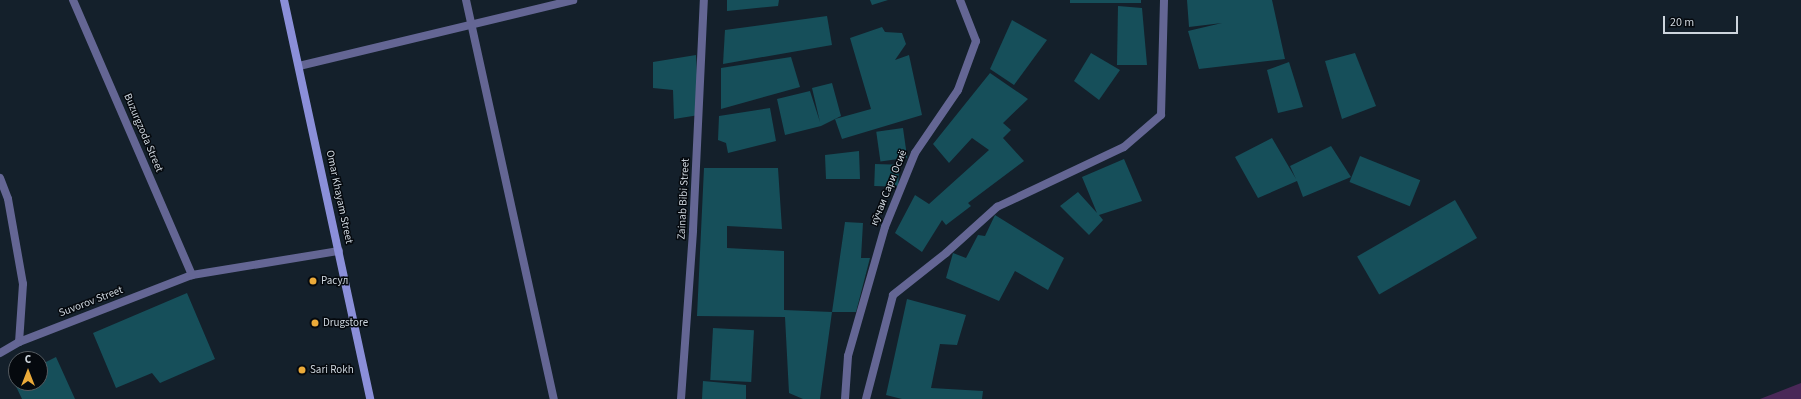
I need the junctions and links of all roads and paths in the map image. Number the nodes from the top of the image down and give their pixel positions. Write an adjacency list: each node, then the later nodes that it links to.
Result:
1 (73, 0): 12 (street, Buzurgzoda Street)
2 (284, 0): 9 (main road, Omar Khayam Street)
3 (466, 0): 8 (street)
4 (573, 0): 8 (street)
5 (704, 0): 17 (street, Zainab Bibi Street)
6 (960, 0): 18 (street, кӯчаи Сари Осиё)
7 (1164, 0): 19 (street)
8 (471, 23): 9 (street); 16 (street)
9 (299, 66): 11 (main road, Omar Khayam Street)
10 (0, 178): 13 (street)
11 (339, 251): 12 (street, Suvorov Street); 15 (main road, Omar Khayam Street)
12 (192, 275): 13 (street, Suvorov Street)
13 (19, 342): 14 (street, Suvorov Street)
14 (0, 353)
15 (370, 399)
16 (554, 399)
17 (681, 399)
18 (845, 399)
19 (866, 399)

